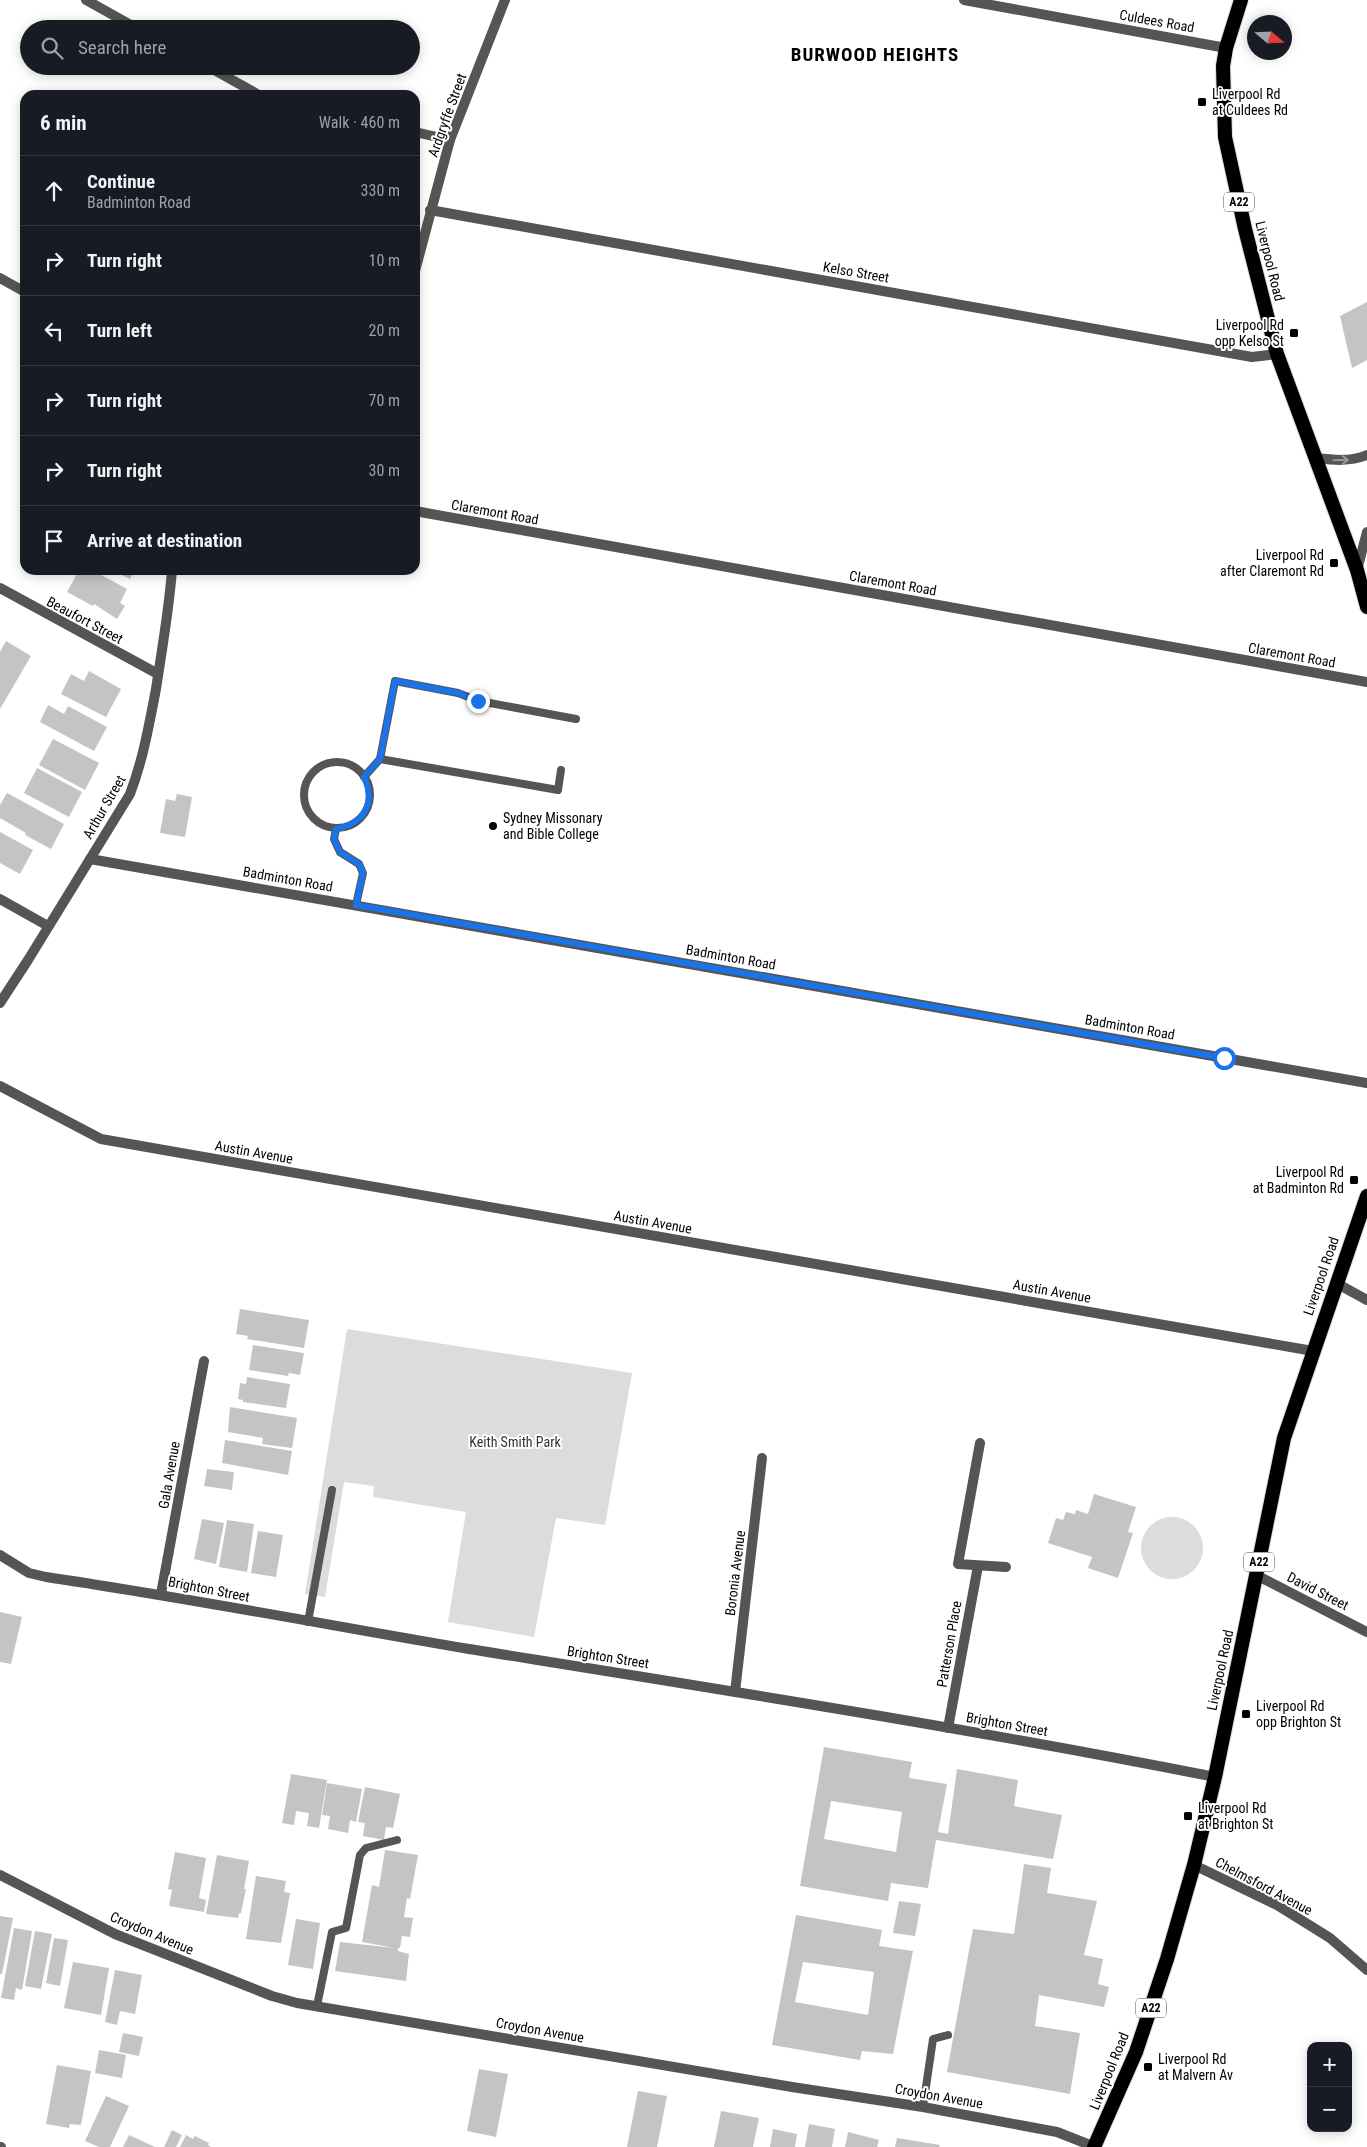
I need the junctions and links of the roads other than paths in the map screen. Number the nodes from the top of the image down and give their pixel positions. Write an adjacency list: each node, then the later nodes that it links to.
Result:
1 (86, 0): 5 (street)
2 (505, 0): 10 (street, Ardgryffe Street)
3 (964, 0): 6 (street, Culdees Road)
4 (1241, 0): 6 (highway, Liverpool Road / A22)
5 (122, 20)
6 (1226, 48): 15 (highway, Liverpool Road / A22)
7 (222, 75): 8 (street)
8 (248, 90)
9 (420, 133): 10 (street)
10 (450, 140): 11 (street, Ardgryffe Street)
11 (430, 210): 12 (street, Ardgryffe Street); 15 (street, Kelso Street)
12 (420, 251)
13 (0, 278): 14 (street)
14 (20, 289)
15 (1277, 354): 17 (highway, Liverpool Road / A22)
16 (1367, 454): 17 (street, one-way to 16)
17 (1315, 458): 20 (highway, Liverpool Road / A22)
18 (420, 512): 25 (street, Claremont Road)
19 (1367, 532): 20 (street)
20 (1357, 570): 23 (highway, Liverpool Road / A22)
21 (172, 575): 24 (street, Arthur Street)
22 (0, 588): 24 (street, Beaufort Street)
23 (1367, 607)
24 (158, 674): 31 (street, Arthur Street)
25 (1367, 682)
26 (576, 719): 27 (lane)
27 (380, 759): 28 (lane); 29 (lane)
28 (561, 770)
29 (364, 777): 30 (lane); 30 (lane)
30 (336, 829): 33 (lane)
31 (90, 859): 33 (street, Badminton Road); 34 (street, Arthur Street)
32 (0, 899): 34 (street)
33 (356, 905): 36 (street, Badminton Road)
34 (48, 926): 35 (street, Arthur Street)
35 (0, 1003)
36 (1367, 1083)
37 (0, 1086): 41 (street, Austin Avenue)
38 (1367, 1196): 39 (highway, Liverpool Road / A22)
39 (1336, 1283): 40 (street); 41 (highway, Liverpool Road / A22)
40 (1367, 1300)
41 (1313, 1351): 49 (highway, Liverpool Road / A22)
42 (204, 1362): 50 (street, Gala Avenue)
43 (980, 1443): 47 (street)
44 (762, 1458): 53 (street, Boronia Avenue)
45 (332, 1490): 51 (lane)
46 (0, 1556): 50 (street, Brighton Street)
47 (978, 1566): 48 (street); 54 (street, Patterson Place)
48 (1006, 1567)
49 (1256, 1575): 52 (street, David Street); 55 (highway, Liverpool Road / A22)
50 (161, 1594): 51 (street, Brighton Street)
51 (308, 1622): 53 (street, Brighton Street)
52 (1367, 1632)
53 (735, 1692): 54 (street, Brighton Street)
54 (948, 1728): 55 (street, Brighton Street)
55 (1215, 1777): 57 (highway, Liverpool Road / A22)
56 (397, 1840): 60 (lane)
57 (1194, 1865): 59 (street, Chelmsford Avenue); 63 (highway, Liverpool Road / A22)
58 (0, 1875): 60 (street, Croydon Avenue)
59 (1367, 1970)
60 (318, 2006): 62 (street, Croydon Avenue)
61 (948, 2035): 62 (lane)
62 (923, 2106): 63 (street, Croydon Avenue)
63 (1095, 2147)

